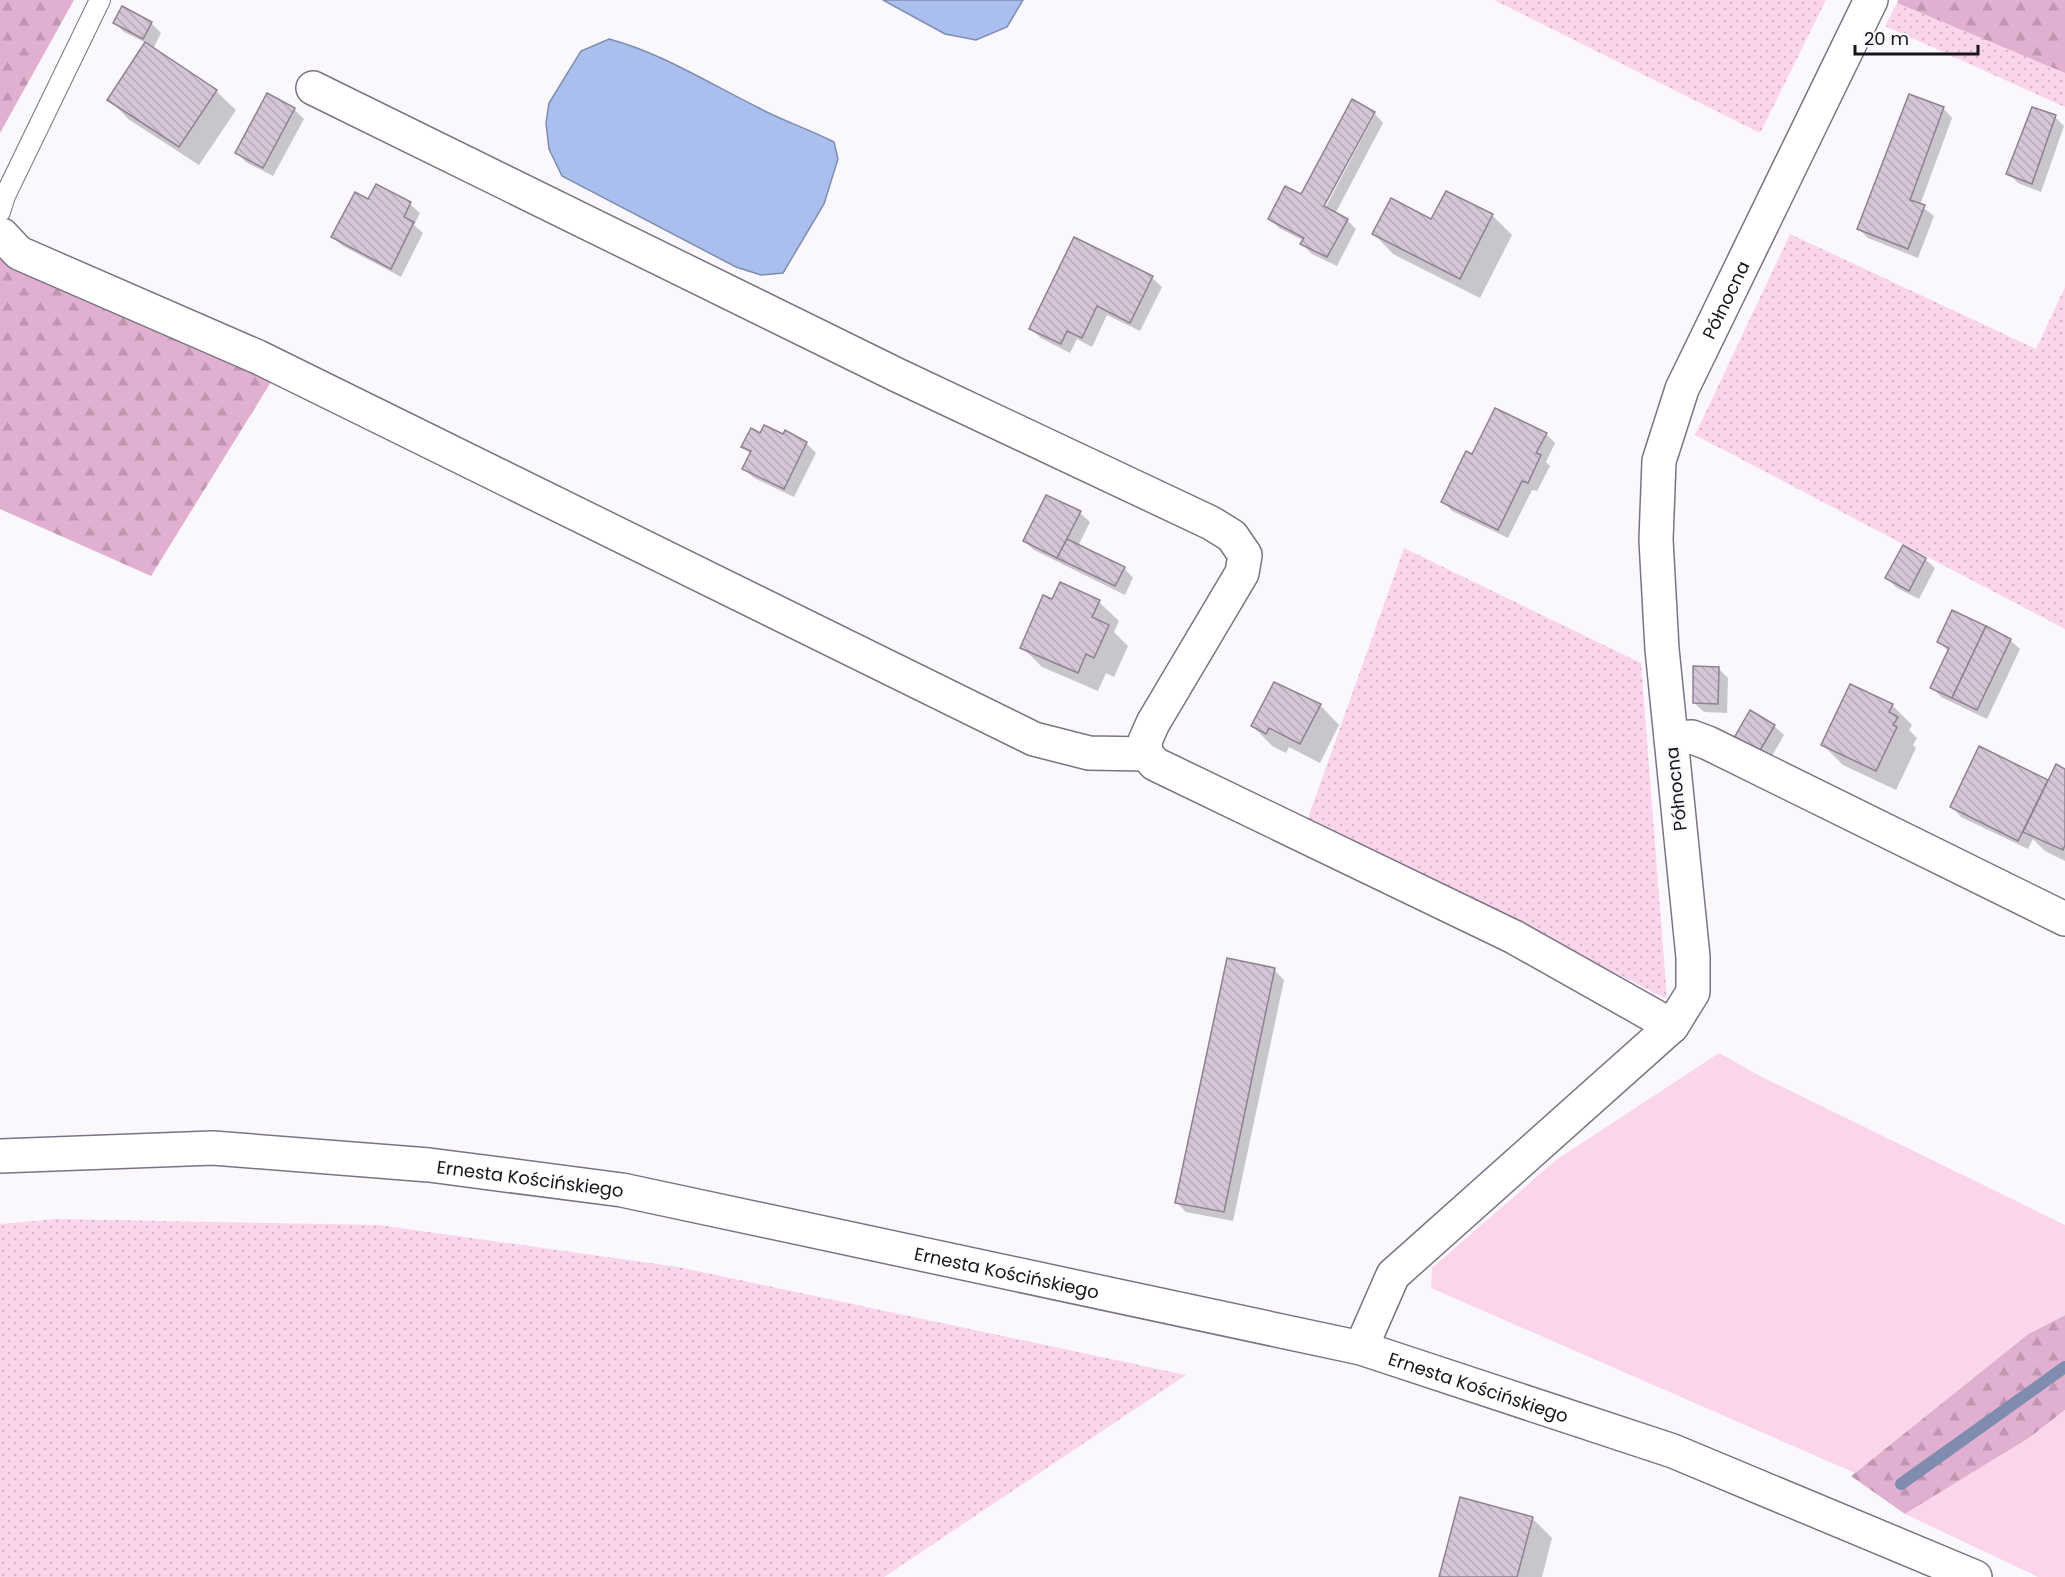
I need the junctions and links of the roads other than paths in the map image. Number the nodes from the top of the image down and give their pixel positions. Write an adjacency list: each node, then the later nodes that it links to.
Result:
1 (100, 0): 4 (lane)
2 (1871, 0): 5 (street, Północna)
3 (313, 88): 6 (street)
4 (1, 223): 6 (street)
5 (1671, 738): 7 (street); 8 (street, Północna)
6 (1146, 754): 8 (street)
7 (2065, 919)
8 (1672, 1026): 10 (street, Północna)
9 (0, 1156): 10 (street, Ernesta Kościńskiego)
10 (1361, 1348): 11 (street, Ernesta Kościńskiego)
11 (1975, 1577)

